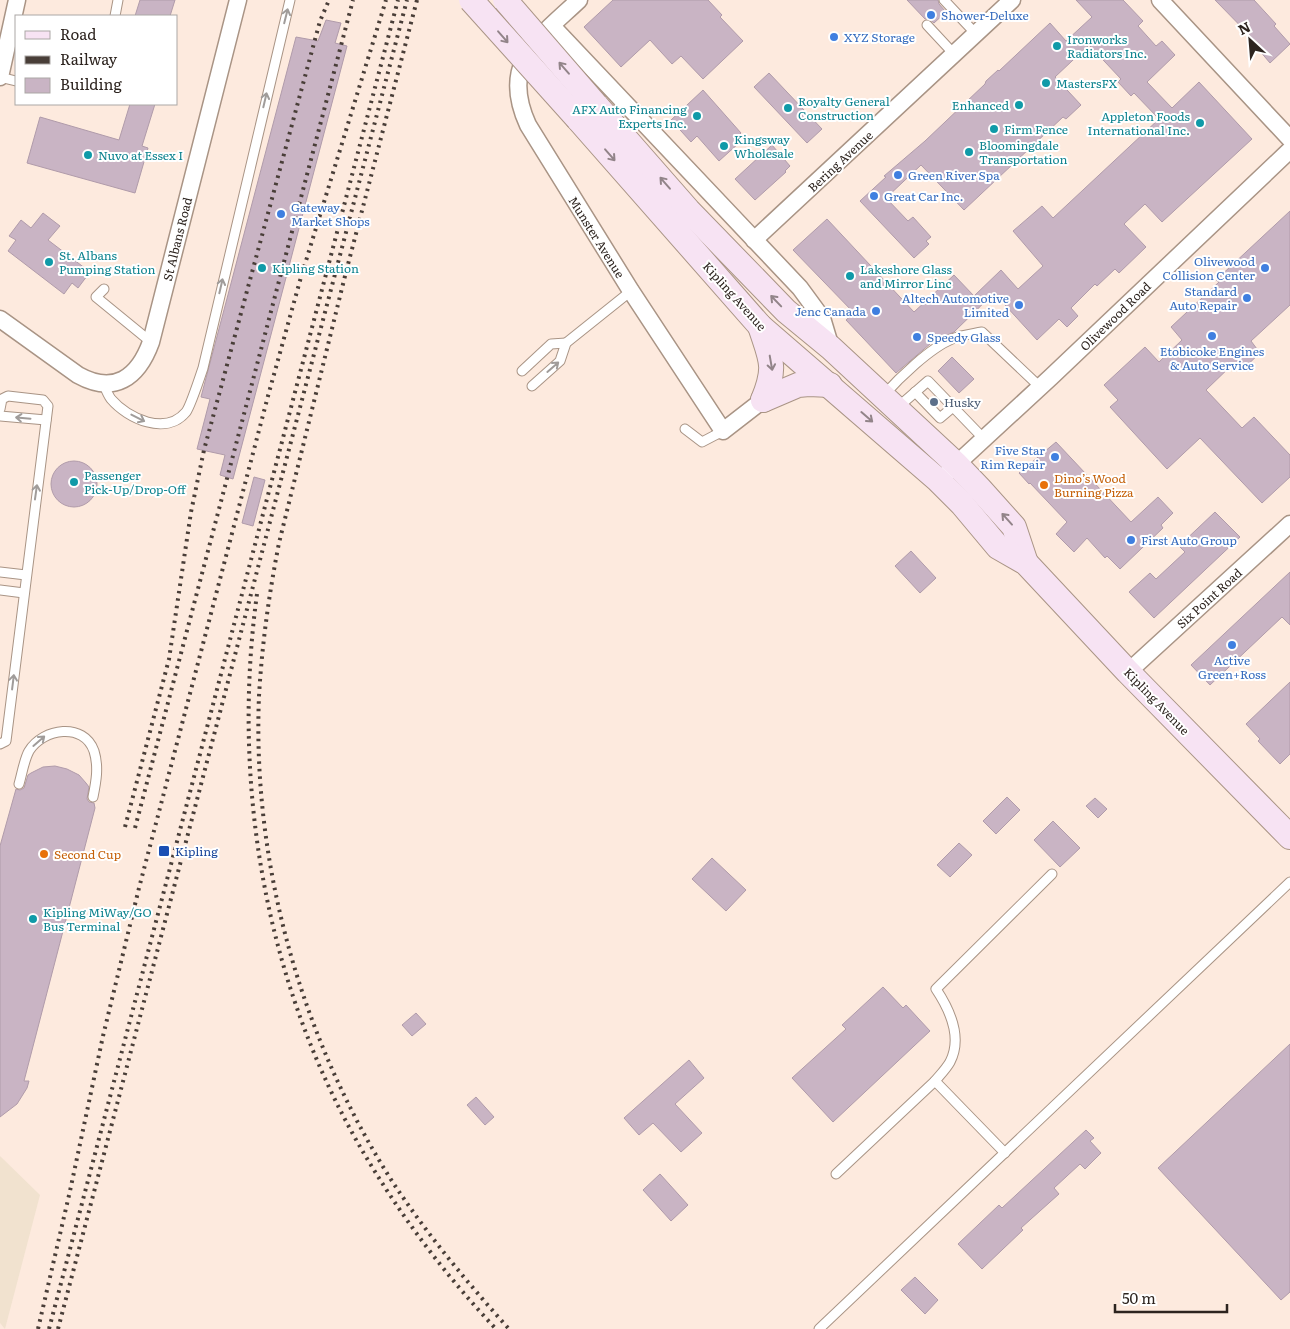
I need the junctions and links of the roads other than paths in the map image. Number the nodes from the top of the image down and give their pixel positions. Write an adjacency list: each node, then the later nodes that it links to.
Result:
1 (17, 0): 16 (street)
2 (118, 0): 11 (lane)
3 (238, 0): 25 (street, St Albans Road)
4 (290, 0): 29 (lane, one-way to 4)
5 (471, 0): 24 (main road, Kipling Avenue, one-way to 24, bridge)
6 (505, 0): 27 (main road, Kipling Avenue, one-way to 6, bridge)
7 (580, 0): 13 (street, Munster Avenue)
8 (944, 0): 14 (lane)
9 (1012, 0): 14 (street, Bering Avenue)
10 (1160, 0): 18 (street)
11 (115, 15)
12 (927, 25): 15 (lane)
13 (552, 26): 20 (street); 22 (street, Munster Avenue)
14 (976, 34): 15 (street, Bering Avenue)
15 (954, 54): 20 (street, Bering Avenue)
16 (0, 77): 17 (lane)
17 (15, 81)
18 (1290, 139)
19 (1290, 150): 32 (street, Olivewood Road)
20 (754, 240): 27 (street)
21 (104, 289): 25 (lane)
22 (631, 291): 26 (lane); 42 (street, Munster Avenue)
23 (0, 319): 29 (street)
24 (760, 326): 30 (main road, Kipling Avenue); 34 (main road, one-way to 34)
25 (151, 342): 29 (street, St Albans Road)
26 (566, 343): 28 (lane); 31 (lane, one-way to 26)
27 (831, 348): 35 (main road, Kipling Avenue)
28 (522, 371)
29 (104, 385)
30 (830, 385): 34 (main road); 45 (main road, Kipling Avenue, one-way to 45)
31 (532, 386)
32 (1040, 387): 35 (lane); 43 (street, Olivewood Road)
33 (915, 392): 35 (lane); 36 (lane); 40 (lane)
34 (763, 400): 42 (street)
35 (890, 402): 40 (main road, Kipling Avenue)
36 (953, 407): 40 (lane); 43 (lane)
37 (0, 409): 39 (lane)
38 (0, 416): 39 (lane, one-way to 38)
39 (46, 420): 49 (lane, one-way to 39)
40 (932, 426): 44 (main road, Kipling Avenue)
41 (685, 429): 42 (lane)
42 (723, 431)
43 (984, 439): 44 (street, Olivewood Road)
44 (956, 464): 45 (street, Olivewood Road); 47 (main road, Kipling Avenue, one-way to 44)
45 (938, 480): 47 (main road, Kipling Avenue)
46 (1290, 524): 52 (street, Six Point Road)
47 (1026, 563): 52 (main road, Kipling Avenue)
48 (0, 572): 49 (lane)
49 (26, 575): 51 (lane)
50 (0, 590): 51 (lane)
51 (24, 593): 53 (lane, one-way to 51)
52 (1128, 672): 56 (main road, Kipling Avenue)
53 (0, 744)
54 (19, 784): 55 (lane, one-way to 55)
55 (93, 797)
56 (1290, 837)
57 (1052, 874): 59 (lane)
58 (1290, 882): 60 (lane)
59 (935, 1081): 60 (lane); 61 (lane)
60 (1005, 1153): 62 (lane)
61 (836, 1174)
62 (819, 1329)

